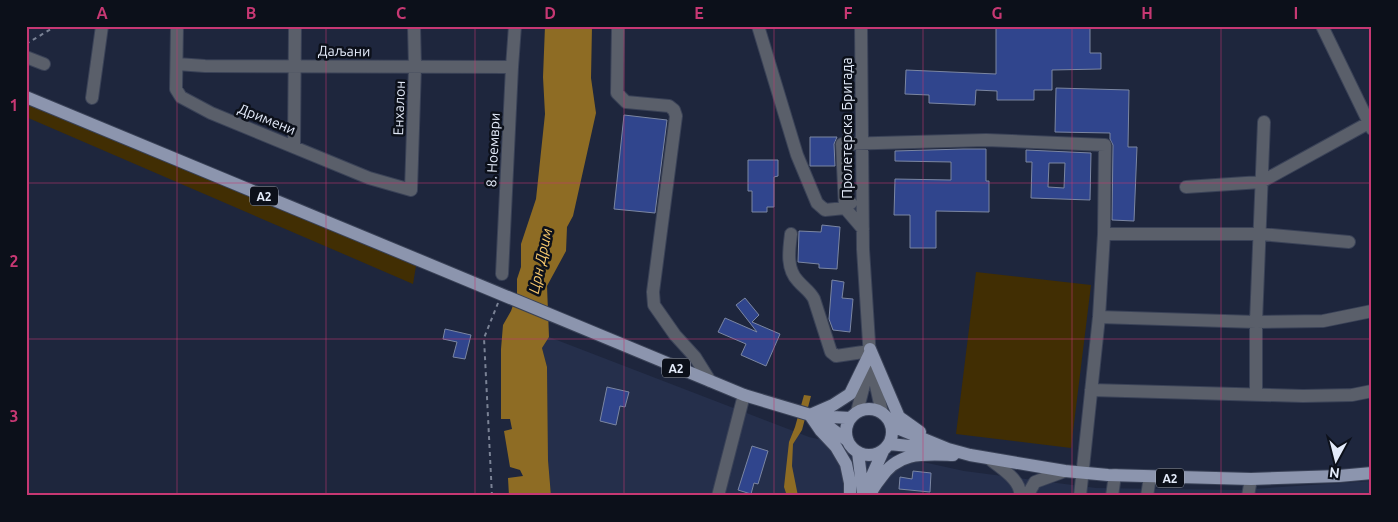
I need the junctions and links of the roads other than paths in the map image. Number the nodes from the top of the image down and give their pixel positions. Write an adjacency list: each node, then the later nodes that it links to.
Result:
1 (102, 26): 17 (street)
2 (177, 26): 12 (street, Дримени)
3 (295, 26): 13 (street)
4 (414, 26): 14 (street, Енхалон)
5 (515, 26): 15 (street, 8. Ноември)
6 (618, 26): 37 (street)
7 (758, 26): 26 (street)
8 (861, 26): 20 (street, Пролетерска Бригада)
9 (1322, 26): 19 (street)
10 (26, 57): 11 (street)
11 (44, 64)
12 (177, 64): 13 (street, Даљани); 21 (street, Дримени)
13 (296, 66): 14 (street, Даљани); 21 (street)
14 (415, 67): 15 (street, Даљани); 24 (street, Енхалон)
15 (512, 67): 32 (street, 8. Ноември)
16 (26, 97): 37 (main road, A2)
17 (92, 98)
18 (1264, 122): 22 (street)
19 (1371, 124): 22 (street)
20 (861, 142): 25 (street, Пролетерска Бригада); 26 (street); 29 (street)
21 (294, 147): 24 (street, Дримени)
22 (1261, 182): 23 (street); 30 (street)
23 (1186, 187)
24 (411, 190)
25 (862, 192): 26 (street); 27 (street, Пролетерска Бригада)
26 (845, 208): 27 (street)
27 (863, 229): 36 (street, Пролетерска Бригада)
28 (791, 234): 36 (street)
29 (1104, 234): 30 (street); 34 (street)
30 (1260, 234): 31 (street); 35 (street)
31 (1349, 242)
32 (502, 274)
33 (1372, 311): 35 (street)
34 (1100, 317): 35 (street); 38 (street)
35 (1256, 322): 40 (street)
36 (870, 353): 42 (street); 43 (main road); 44 (street); 50 (main road)
37 (710, 381): 41 (main road, A2)
38 (1091, 390): 40 (street); 53 (street)
39 (1372, 391): 40 (street)
40 (1256, 394)
41 (744, 395): 43 (main road, A2); 58 (street)
42 (882, 412): 44 (main road, A2); 45 (main road)
43 (811, 415): 44 (main road, A2); 46 (main road, A2); 59 (main road)
44 (854, 415): 46 (main road)
45 (892, 426): 47 (main road); 48 (main road, A2)
46 (848, 441): 49 (main road, A2)
47 (886, 447): 48 (main road, A2); 49 (main road, A2); 60 (main road)
48 (948, 449): 50 (main road, A2)
49 (858, 452): 60 (main road)
50 (970, 455): 51 (main road, A2); 61 (main road)
51 (990, 459): 52 (main road, A2); 62 (street)
52 (1065, 471): 53 (main road, A2); 63 (street)
53 (1081, 473): 55 (main road, A2); 64 (street)
54 (1372, 473): 57 (main road, A2)
55 (1115, 476): 56 (main road, A2); 65 (street)
56 (1150, 477): 57 (main road, A2); 66 (street)
57 (1251, 479): 67 (street)
58 (718, 496)
59 (850, 496)
60 (863, 496)
61 (870, 496)
62 (1020, 496)
63 (1027, 496)
64 (1080, 496)
65 (1112, 496)
66 (1147, 496)
67 (1248, 496)

